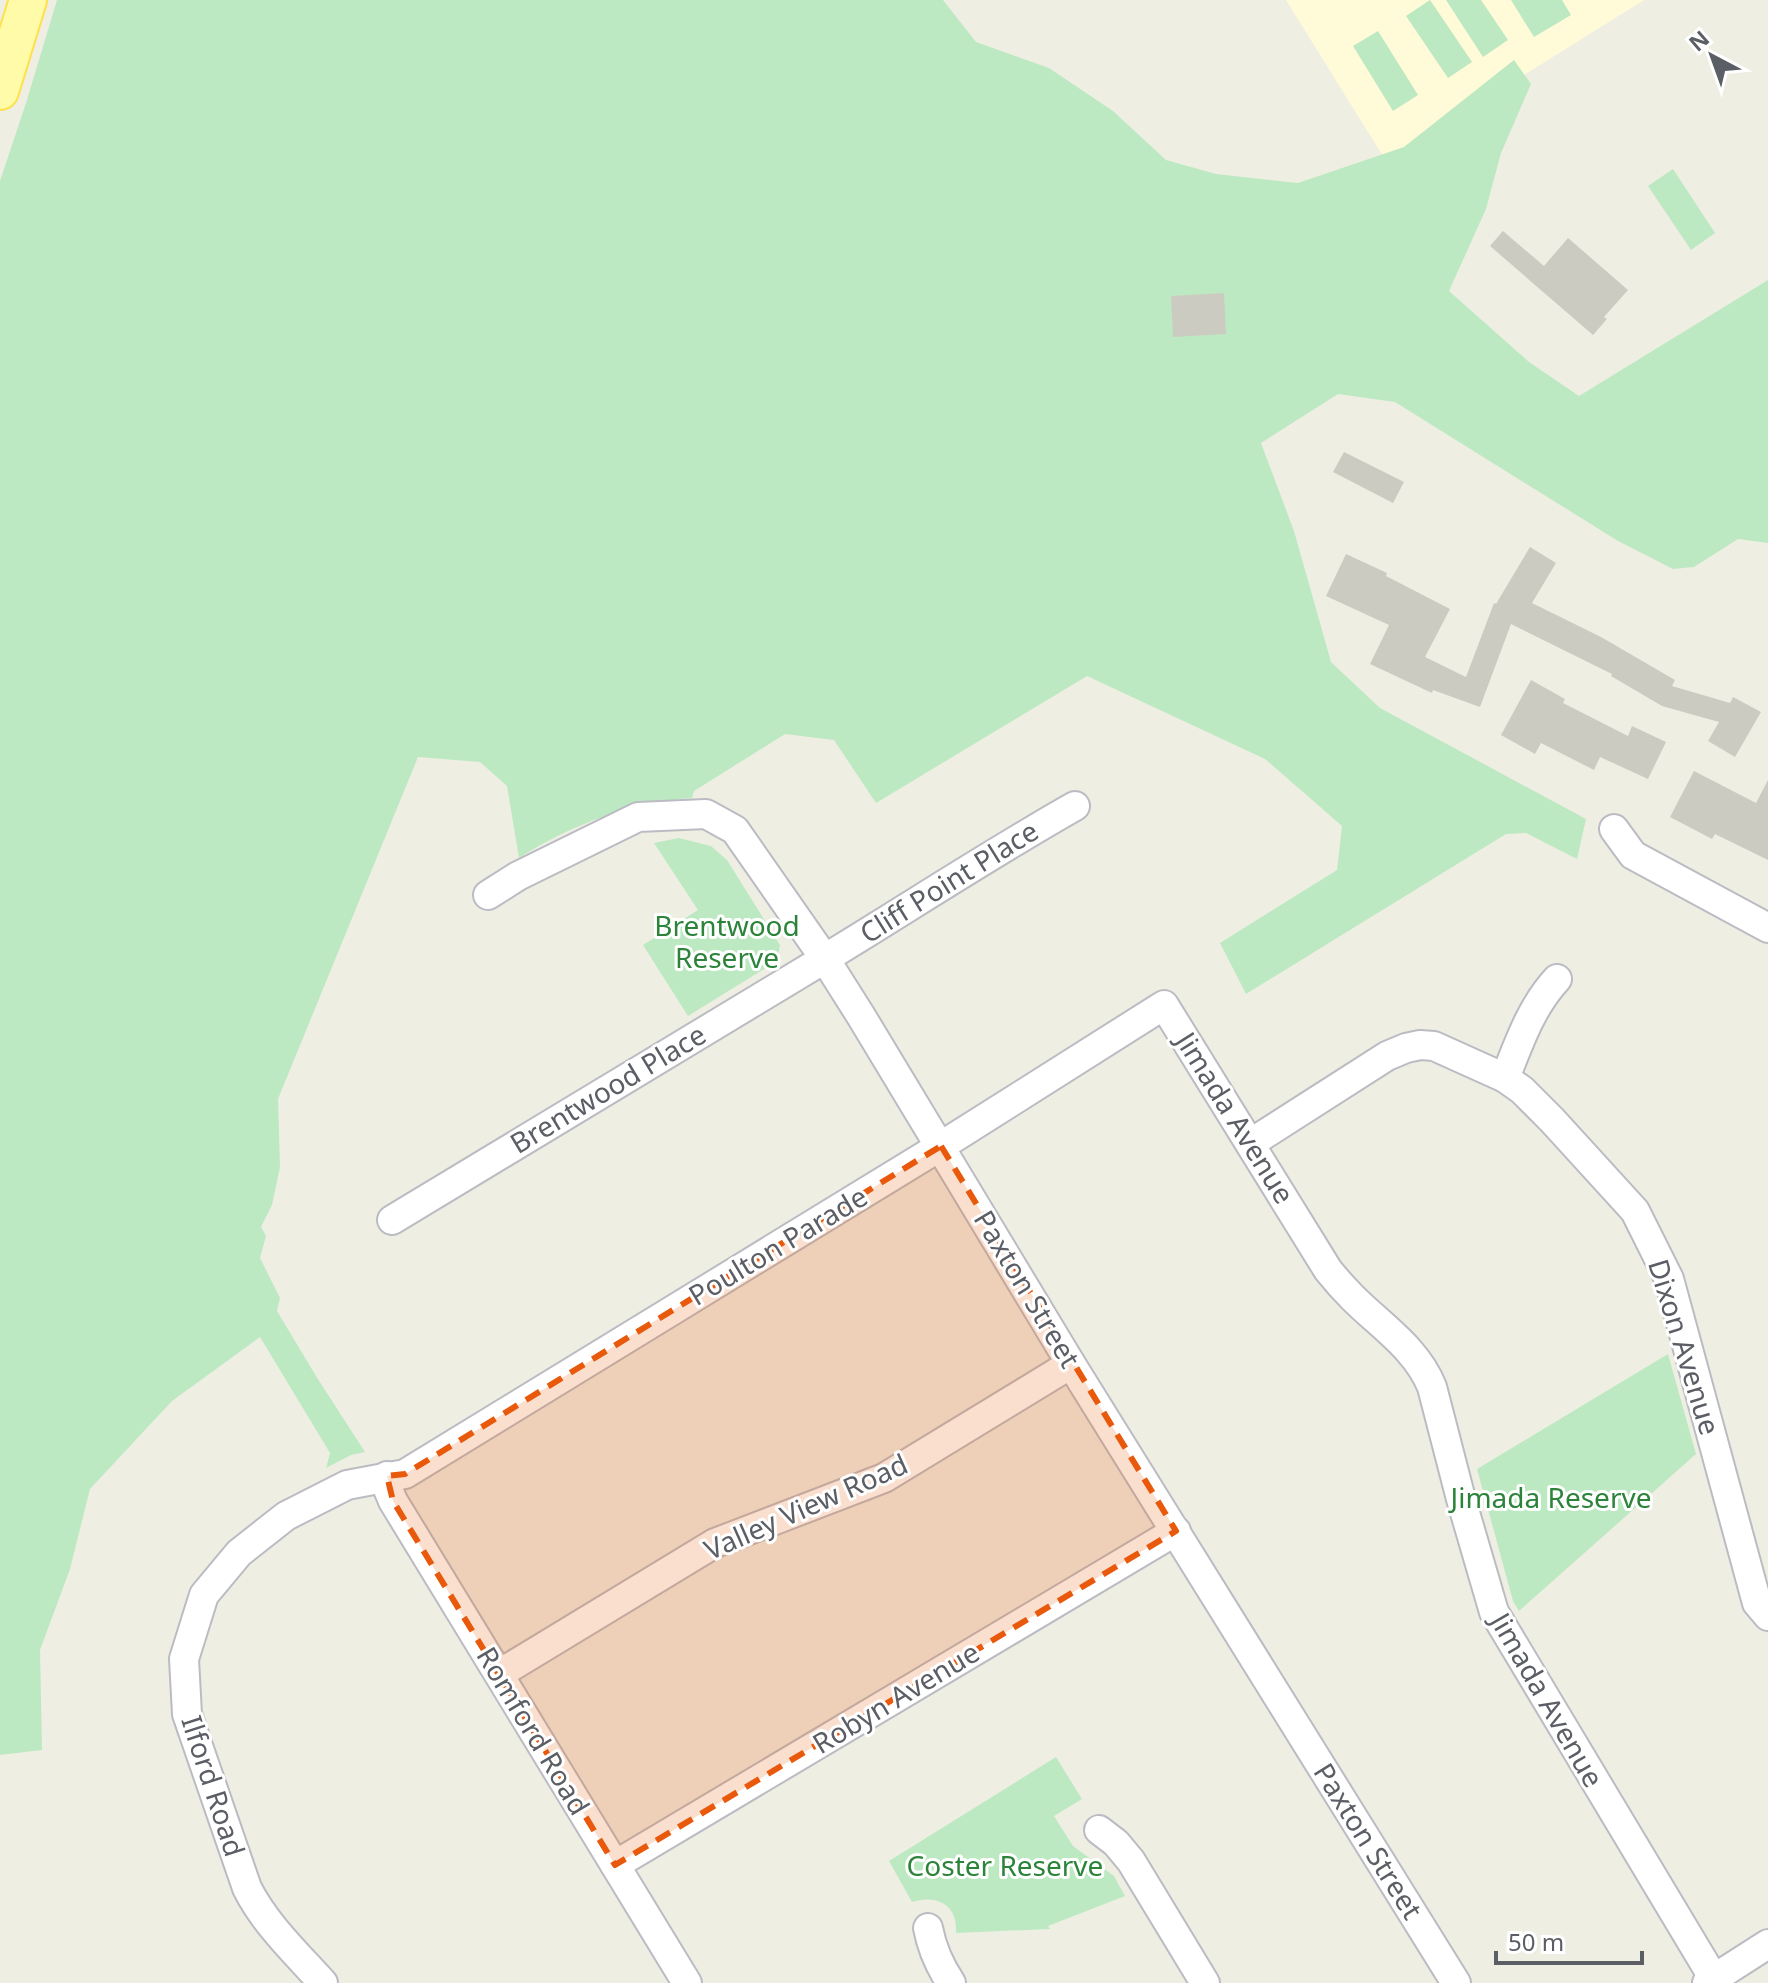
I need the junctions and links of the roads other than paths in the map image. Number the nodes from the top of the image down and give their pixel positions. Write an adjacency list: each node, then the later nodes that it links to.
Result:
1 (28, 0): 2 (main road)
2 (0, 91)
3 (1075, 806): 7 (street, Cliff Point Place)
4 (1614, 829): 6 (street)
5 (488, 895): 7 (street, Paxton Street)
6 (1768, 928)
7 (825, 959): 12 (street, Paxton Street); 13 (street, Brentwood Place)
8 (1557, 979): 10 (street)
9 (1164, 1005): 11 (street, Jimada Avenue); 12 (street, Poulton Parade)
10 (1505, 1078): 11 (street, Dixon Avenue); 17 (street, Dixon Avenue)
11 (1251, 1143): 23 (street, Jimada Avenue)
12 (941, 1146): 14 (street, Paxton Street); 15 (street, Poulton Parade)
13 (392, 1220)
14 (1071, 1364): 16 (street, Paxton Street); 18 (street, Valley View Road)
15 (387, 1476): 18 (street, Romford Road); 24 (street, Ilford Road)
16 (1176, 1531): 20 (street, Robyn Avenue); 28 (street, Paxton Street)
17 (1768, 1616)
18 (499, 1674): 20 (street, Romford Road)
19 (1099, 1830): 27 (street)
20 (615, 1865): 25 (street, Romford Road)
21 (928, 1928): 26 (street)
22 (1768, 1944): 23 (street)
23 (1710, 1981)
24 (323, 1983)
25 (687, 1983)
26 (951, 1983)
27 (1205, 1983)
28 (1456, 1983)

